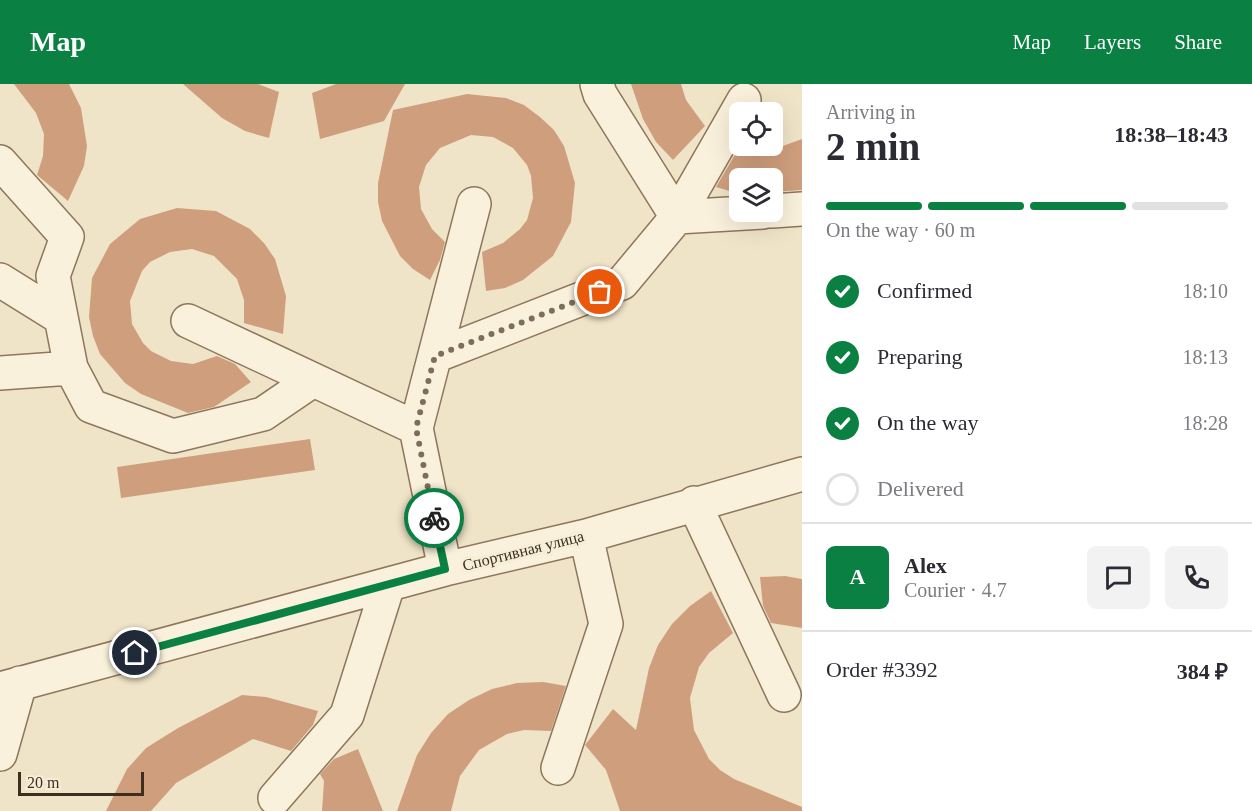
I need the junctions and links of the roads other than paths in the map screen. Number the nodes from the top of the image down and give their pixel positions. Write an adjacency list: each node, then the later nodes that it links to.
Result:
1 (597, 84): 8 (street)
2 (744, 100): 8 (street)
3 (0, 162): 10 (street)
4 (474, 204): 12 (street)
5 (802, 209): 6 (street)
6 (783, 210)
7 (729, 214): 8 (street)
8 (677, 217): 12 (street)
9 (0, 280): 10 (street)
10 (61, 318): 13 (street)
11 (188, 321): 15 (street)
12 (435, 356): 16 (street)
13 (71, 368): 14 (street); 15 (street)
14 (0, 373)
15 (313, 380): 16 (street)
16 (416, 428): 20 (street)
17 (802, 474): 18 (street, Спортивная улица)
18 (694, 503): 19 (street, Спортивная улица); 23 (street)
19 (586, 536): 20 (street, Спортивная улица); 25 (street)
20 (445, 569): 21 (street, Спортивная улица)
21 (387, 585): 22 (street, Спортивная улица); 26 (street)
22 (10, 686): 24 (street)
23 (784, 695)
24 (0, 754)
25 (558, 768)
26 (275, 798)

